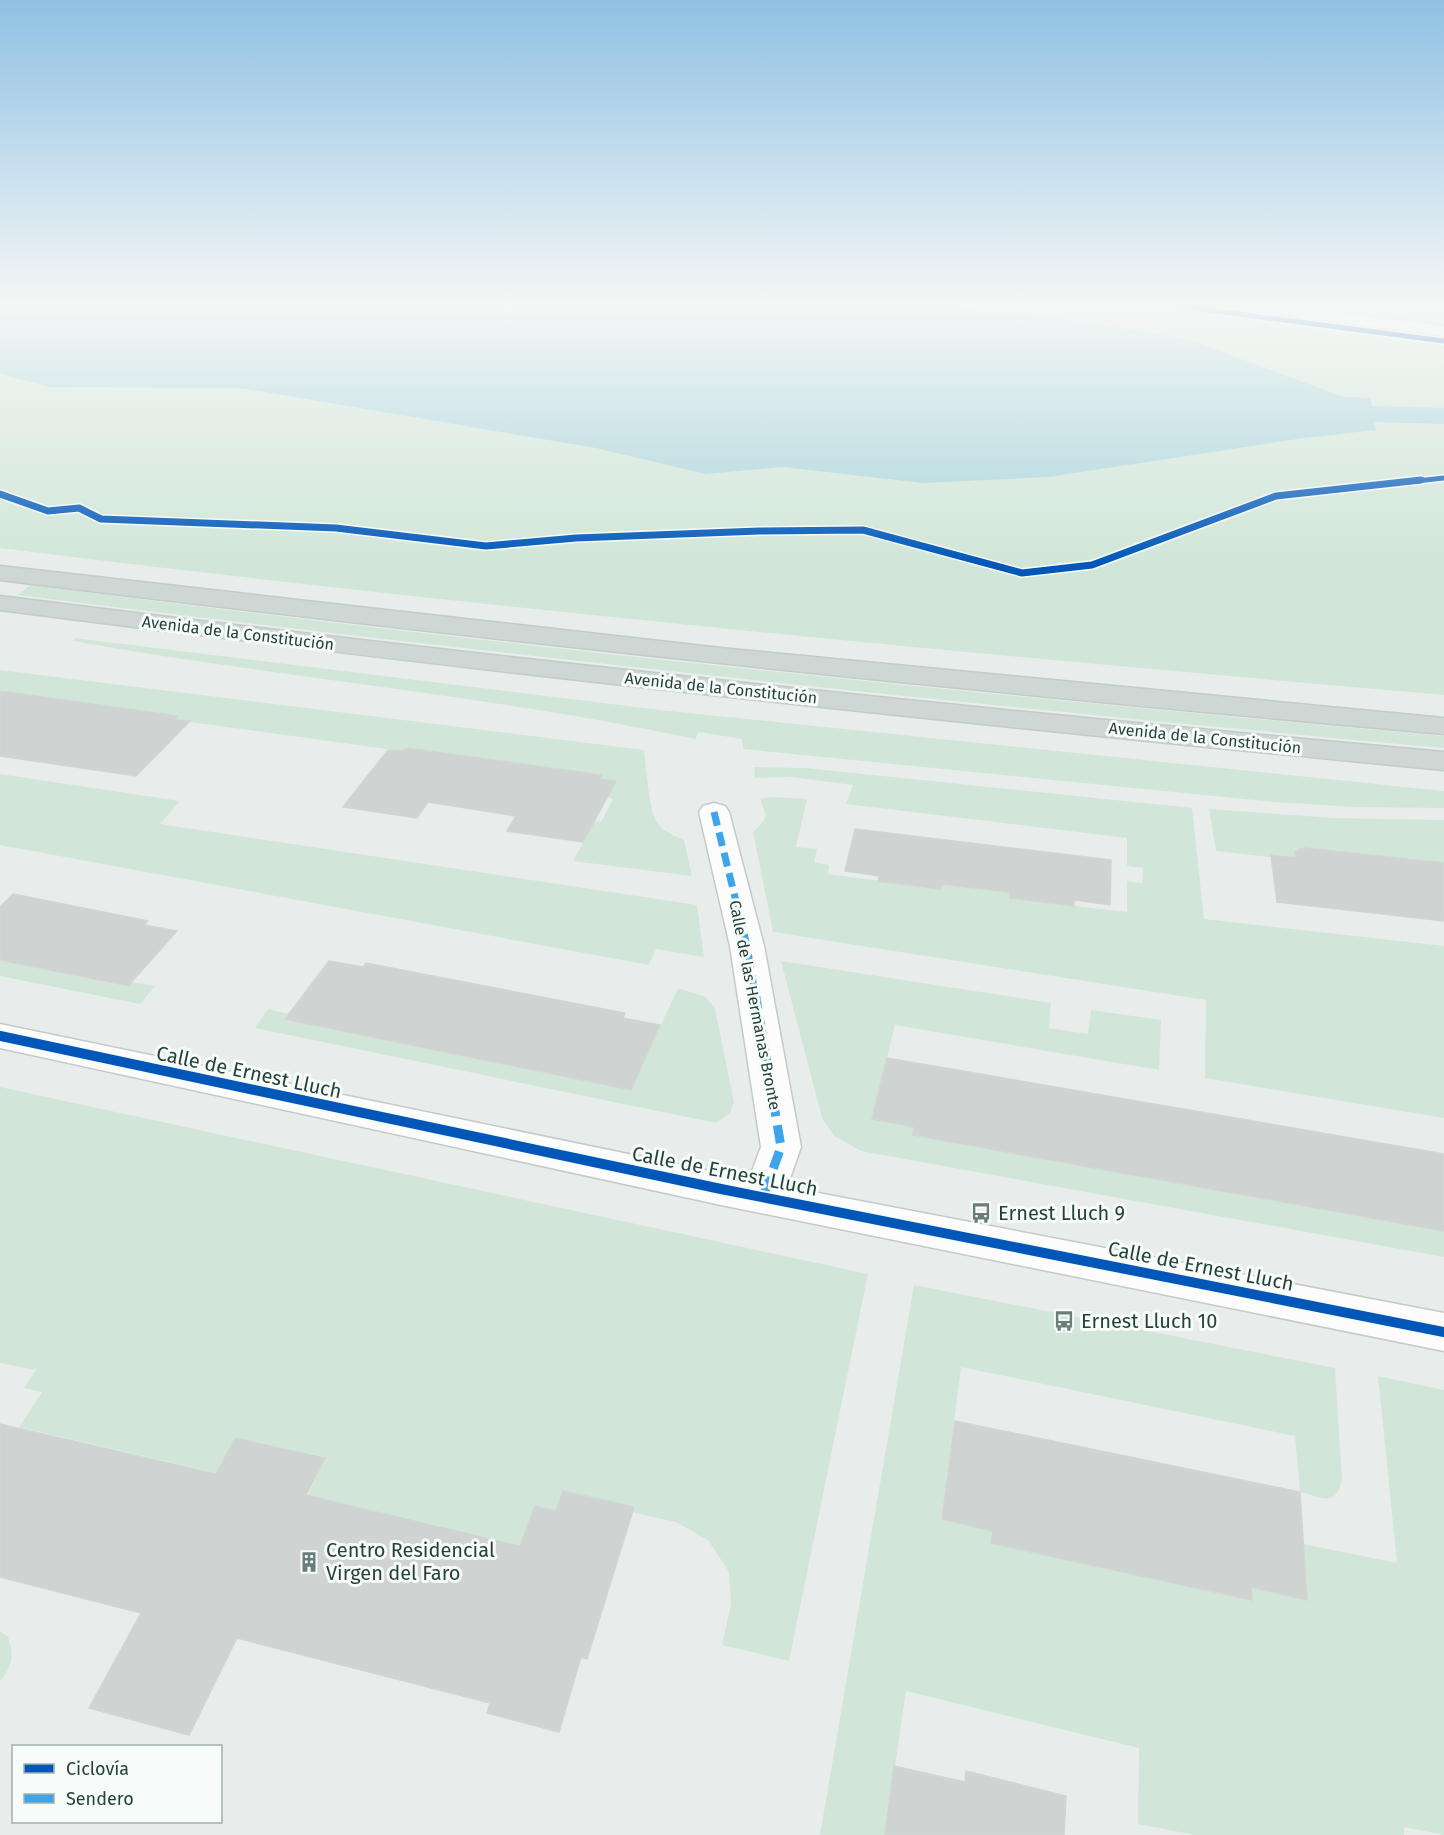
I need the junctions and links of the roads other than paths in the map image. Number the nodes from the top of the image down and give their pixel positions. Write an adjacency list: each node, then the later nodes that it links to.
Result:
1 (0, 573): 3 (main road, Avenida de la Constitución)
2 (0, 603): 4 (main road, Avenida de la Constitución)
3 (1444, 726)
4 (1444, 761)
5 (714, 812): 7 (street, Calle de las Hermanas Bronte)
6 (0, 1036): 7 (street, Calle de Ernest Lluch)
7 (763, 1197): 8 (street, Calle de Ernest Lluch)
8 (1444, 1332)

